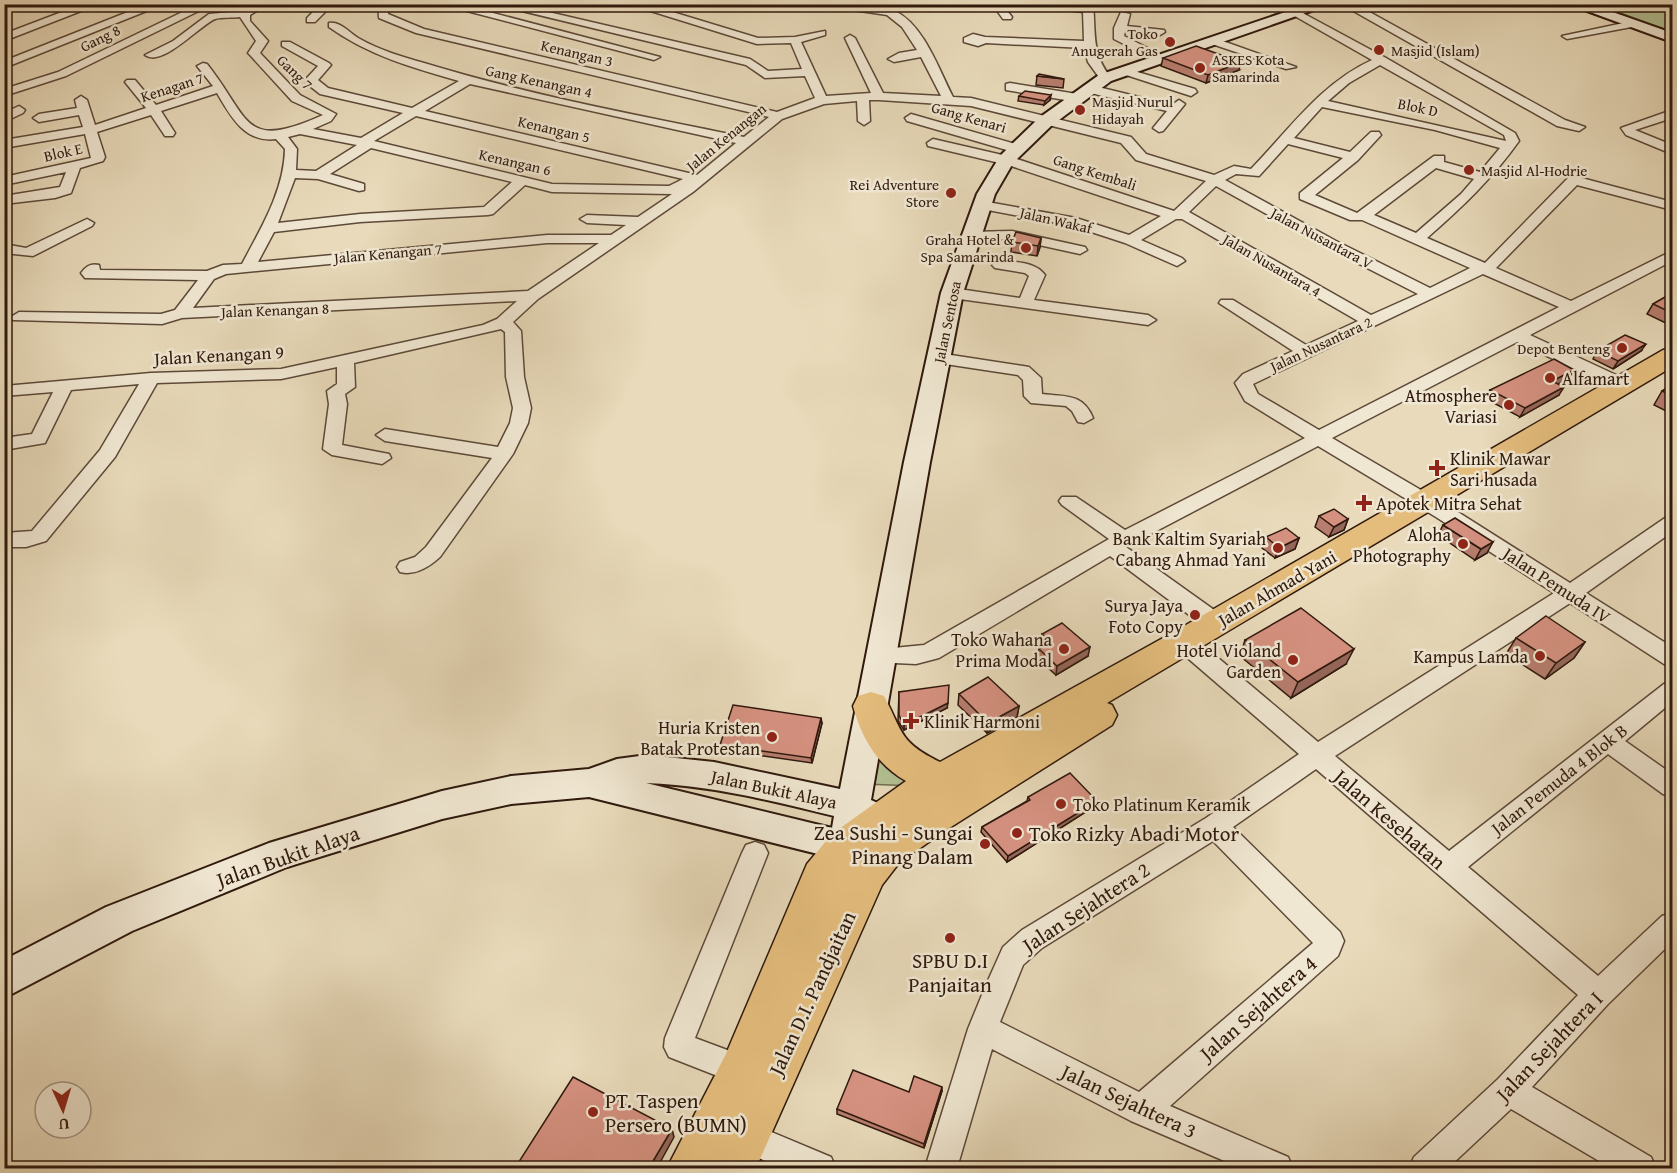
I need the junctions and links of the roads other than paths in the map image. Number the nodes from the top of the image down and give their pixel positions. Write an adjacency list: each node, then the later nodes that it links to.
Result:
1 (14, 4): 17 (street)
2 (94, 4): 32 (street)
3 (159, 4): 46 (street)
4 (208, 4): 58 (street, Gang 8)
5 (263, 4): 21 (street)
6 (328, 4): 24 (street)
7 (383, 4): 68 (street, Kenangan 3)
8 (445, 4): 43 (street)
9 (498, 4): 49 (street)
10 (633, 4): 35 (street)
11 (818, 4): 19 (street)
12 (1006, 4): 23 (street)
13 (1019, 4): 18 (street)
14 (1324, 4): 20 (street, Jalan Sentosa)
15 (1346, 4): 54 (street)
16 (1575, 4): 26 (street)
17 (4, 7)
18 (1088, 7): 39 (street)
19 (891, 8): 40 (street)
20 (1297, 13): 37 (street, Jalan Sentosa); 45 (street)
21 (245, 14): 41 (street); 77 (street, Gang 7)
22 (1125, 14): 28 (street)
23 (1007, 17)
24 (311, 20)
25 (1168, 21): 29 (street)
26 (1633, 24): 31 (street); 34 (street)
27 (333, 25): 50 (street, Gang Kenangan 4)
28 (1119, 28): 29 (street); 42 (street)
29 (1160, 32): 42 (street)
30 (821, 33): 35 (street)
31 (1567, 36)
32 (4, 38)
33 (850, 38): 59 (street)
34 (1672, 38)
35 (795, 40): 49 (street)
36 (985, 40): 39 (street)
37 (1213, 41): 42 (street, Jalan Sentosa); 48 (street)
38 (286, 44): 66 (street, Kenangan 5)
39 (1088, 45): 52 (street)
40 (923, 53): 44 (street); 61 (street)
41 (152, 55)
42 (1153, 55): 52 (street, Jalan Sentosa)
43 (654, 57)
44 (894, 59)
45 (1382, 60): 57 (street); 63 (street)
46 (4, 65)
47 (203, 66): 55 (street)
48 (1290, 67)
49 (811, 72): 62 (street)
50 (467, 81): 66 (street); 84 (street, Gang Kenangan 4)
51 (131, 82): 65 (street)
52 (1099, 84): 53 (street); 56 (street); 73 (street, Jalan Sentosa); 75 (street)
53 (1010, 87)
54 (1494, 87): 57 (street); 74 (street)
55 (220, 88): 65 (street, Kenagan 7); 80 (street, Kenagan 7)
56 (1191, 92)
57 (1438, 92): 87 (street)
58 (4, 93)
59 (879, 96): 60 (street, Jalan Kenangan); 61 (street, Jalan Kenangan)
60 (862, 97): 62 (street, Jalan Kenangan); 72 (street)
61 (948, 99): 73 (street, Jalan Kenangan)
62 (822, 100): 68 (street, Jalan Kenangan)
63 (1322, 103): 82 (street); 87 (street, Blok D)
64 (4, 108): 69 (street)
65 (154, 110): 76 (street, Kenagan 7); 78 (street)
66 (409, 113): 83 (street); 95 (street, Kenangan 5)
67 (1672, 114): 88 (street)
68 (778, 116): 84 (street, Jalan Kenangan)
69 (4, 118)
70 (39, 118): 76 (street)
71 (911, 118): 90 (street, Gang Kenari)
72 (864, 121)
73 (1045, 122): 81 (street, Jalan Kenangan); 90 (street, Jalan Sentosa)
74 (1579, 127)
75 (1159, 128)
76 (89, 129): 86 (street); 92 (street, Blok E)
77 (300, 129): 80 (street); 83 (street, Kenangan 6)
78 (169, 133)
79 (1375, 135): 91 (street)
80 (280, 136): 93 (street)
81 (1098, 139): 97 (street, Jalan Nusantara V)
82 (1286, 140): 91 (street); 97 (street)
83 (366, 142): 94 (street); 99 (street, Kenangan 6)
84 (748, 142): 89 (street, Jalan Kenangan)
85 (933, 143): 90 (street)
86 (4, 144)
87 (1508, 146): 96 (street)
88 (1672, 150)
89 (735, 152): 95 (street, Kenangan 6); 107 (street, Jalan Kenangan)
90 (1010, 157): 102 (street, Jalan Sentosa); 104 (street, Gang Kembali)
91 (1353, 157): 105 (street)
92 (74, 167): 98 (street, Blok E); 101 (street)
93 (289, 174): 94 (street); 109 (street)
94 (319, 175): 100 (street)
95 (692, 177): 99 (street, Kenangan 6)
96 (1483, 177): 105 (street); 111 (street)
97 (1215, 180): 104 (street); 124 (street, Jalan Nusantara V)
98 (4, 181)
99 (522, 181): 109 (street)
100 (359, 187)
101 (4, 200)
102 (982, 205): 110 (street, Jalan Sentosa); 113 (street, Jalan Wakaf)
103 (1672, 206): 121 (street, Jalan Nusantara 2)
104 (1175, 214): 113 (street); 132 (street, Jalan Nusantara 4)
105 (1364, 216): 111 (street)
106 (587, 219): 107 (street)
107 (641, 220): 112 (street, Jalan Kenangan)
108 (87, 223): 114 (street)
109 (268, 228): 119 (street)
110 (969, 236): 115 (street); 123 (street, Jalan Sentosa)
111 (1419, 238): 121 (street)
112 (615, 240): 119 (street, Jalan Kenangan 7); 125 (street, Jalan Kenangan)
113 (1130, 240): 117 (street, Jalan Wakaf)
114 (4, 248)
115 (1080, 250)
116 (1672, 255): 128 (street)
117 (1177, 261)
118 (1000, 265): 126 (street)
119 (248, 266): 122 (street, Jalan Kenangan 7)
120 (94, 268): 122 (street, Jalan Kenangan 7)
121 (1486, 268): 124 (street, Jalan Nusantara 2); 128 (street)
122 (209, 276): 129 (street)
123 (952, 293): 126 (street); 137 (street, Jalan Sentosa)
124 (1431, 294): 132 (street, Jalan Nusantara 2)
125 (532, 296): 129 (street, Jalan Kenangan 8); 133 (street, Jalan Kenangan)
126 (1026, 301): 131 (street)
127 (1227, 303): 135 (street)
128 (1572, 307): 134 (street)
129 (181, 313): 130 (street, Jalan Kenangan 8)
130 (19, 317)
131 (1148, 320)
132 (1370, 321): 135 (street, Jalan Nusantara 2)
133 (502, 322): 138 (street, Jalan Kenangan 9); 148 (street)
134 (1516, 335): 142 (street); 146 (street)
135 (1304, 351): 146 (street, Jalan Nusantara 2)
136 (1672, 356): 142 (main road, Jalan Ahmad Yani)
137 (938, 358): 144 (street); 159 (street, Jalan Sentosa)
138 (345, 360): 140 (street, Jalan Kenangan 9); 149 (street)
139 (1672, 374): 151 (main road, Jalan Ahmad Yani)
140 (151, 378): 141 (street, Jalan Kenangan 9); 153 (street)
141 (65, 385): 143 (street, Jalan Kenangan 9); 147 (street)
142 (1623, 386): 151 (main road, Jalan Ahmad Yani)
143 (4, 392)
144 (1084, 418)
145 (386, 435): 148 (street)
146 (1318, 438): 151 (street, Jalan Pemuda IV); 154 (street)
147 (4, 444)
148 (504, 454): 155 (street)
149 (382, 458)
150 (1069, 501): 154 (street)
151 (1434, 507): 156 (street, Jalan Pemuda IV); 157 (main road, Jalan Ahmad Yani); 158 (main road, Jalan Ahmad Yani)
152 (1672, 523): 156 (street, Jalan Sejahtera 2)
153 (4, 540)
154 (1117, 542): 157 (street); 159 (street)
155 (407, 567)
156 (1569, 594): 160 (street, Jalan Pemuda IV); 164 (street, Jalan Sejahtera 2)
157 (1216, 623): 158 (main road, Jalan Ahmad Yani)
158 (1192, 648): 164 (street, Jalan Kesehatan); 165 (main road, Jalan Ahmad Yani); 167 (main road, Jalan Ahmad Yani)
159 (880, 656): 162 (street, Jalan Sentosa)
160 (1672, 658)
161 (1672, 690): 163 (street, Jalan Pemuda 4 Blok B)
162 (871, 706): 165 (main road); 167 (street, Jalan Sentosa)
163 (1606, 741): 166 (street); 170 (street, Jalan Pemuda 4 Blok B)
164 (1317, 755): 168 (street, Jalan Sejahtera 2); 170 (street, Jalan Kesehatan)
165 (941, 780): 167 (main road, Jalan Ahmad Yani)
166 (1672, 787)
167 (884, 825): 172 (street, Jalan Bukit Alaya); 175 (main road, Jalan D.I. Pandjaitan); 178 (main road, Jalan D.I. Pandjaitan)
168 (1215, 826): 174 (street, Jalan Sejahtera 2); 177 (street, Jalan Sejahtera 4)
169 (755, 853): 175 (street)
170 (1447, 868): 173 (street, Jalan Kesehatan)
171 (1672, 925): 173 (street, Jalan Sejahtera I)
172 (4, 980)
173 (1598, 994): 176 (street, Jalan Sejahtera I)
174 (983, 1029): 177 (street, Jalan Sejahtera 3); 181 (street, Jalan Sejahtera 2)
175 (743, 1071): 179 (main road, Jalan D.I. Pandjaitan)
176 (1509, 1089): 183 (street, Jalan Sejahtera I); 184 (street)
177 (1142, 1110): 182 (street, Jalan Sejahtera 3)
178 (738, 1153): 180 (street)
179 (692, 1168)
180 (820, 1168)
181 (941, 1168)
182 (1277, 1168)
183 (1425, 1168)
184 (1640, 1168)

